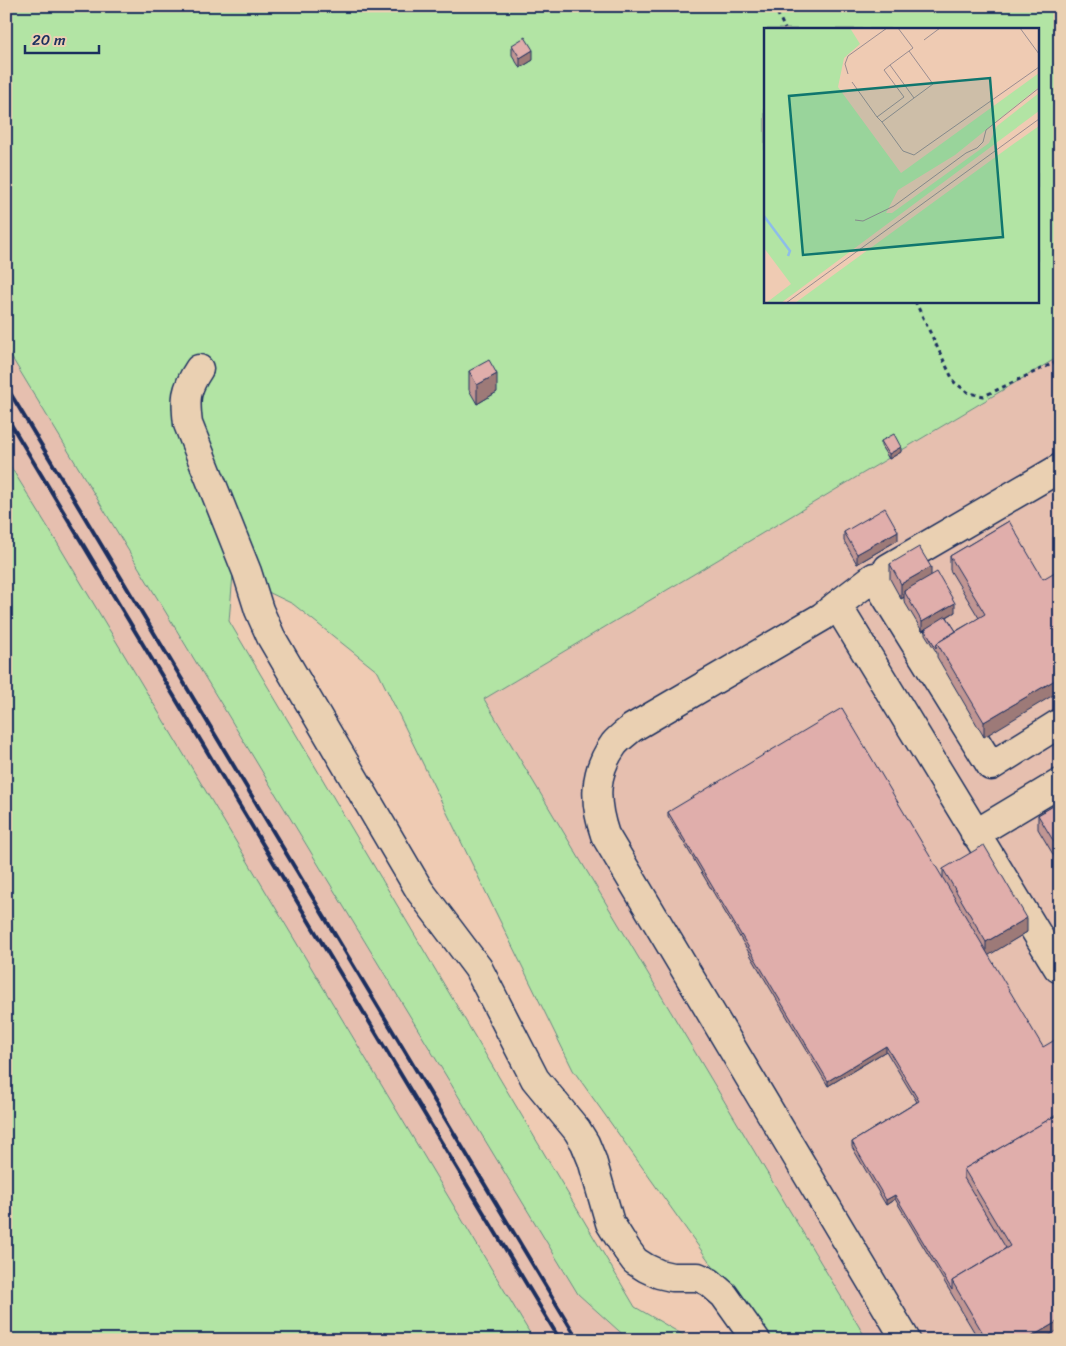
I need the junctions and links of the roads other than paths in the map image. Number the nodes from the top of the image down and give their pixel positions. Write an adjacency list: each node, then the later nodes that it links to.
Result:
1 (199, 369): 9 (lane)
2 (1060, 468): 3 (lane)
3 (874, 578): 4 (lane); 5 (lane)
4 (837, 605): 7 (lane); 10 (lane)
5 (1060, 723)
6 (1060, 783): 7 (lane)
7 (975, 834): 8 (lane)
8 (1060, 967)
9 (756, 1340)
10 (906, 1340)

